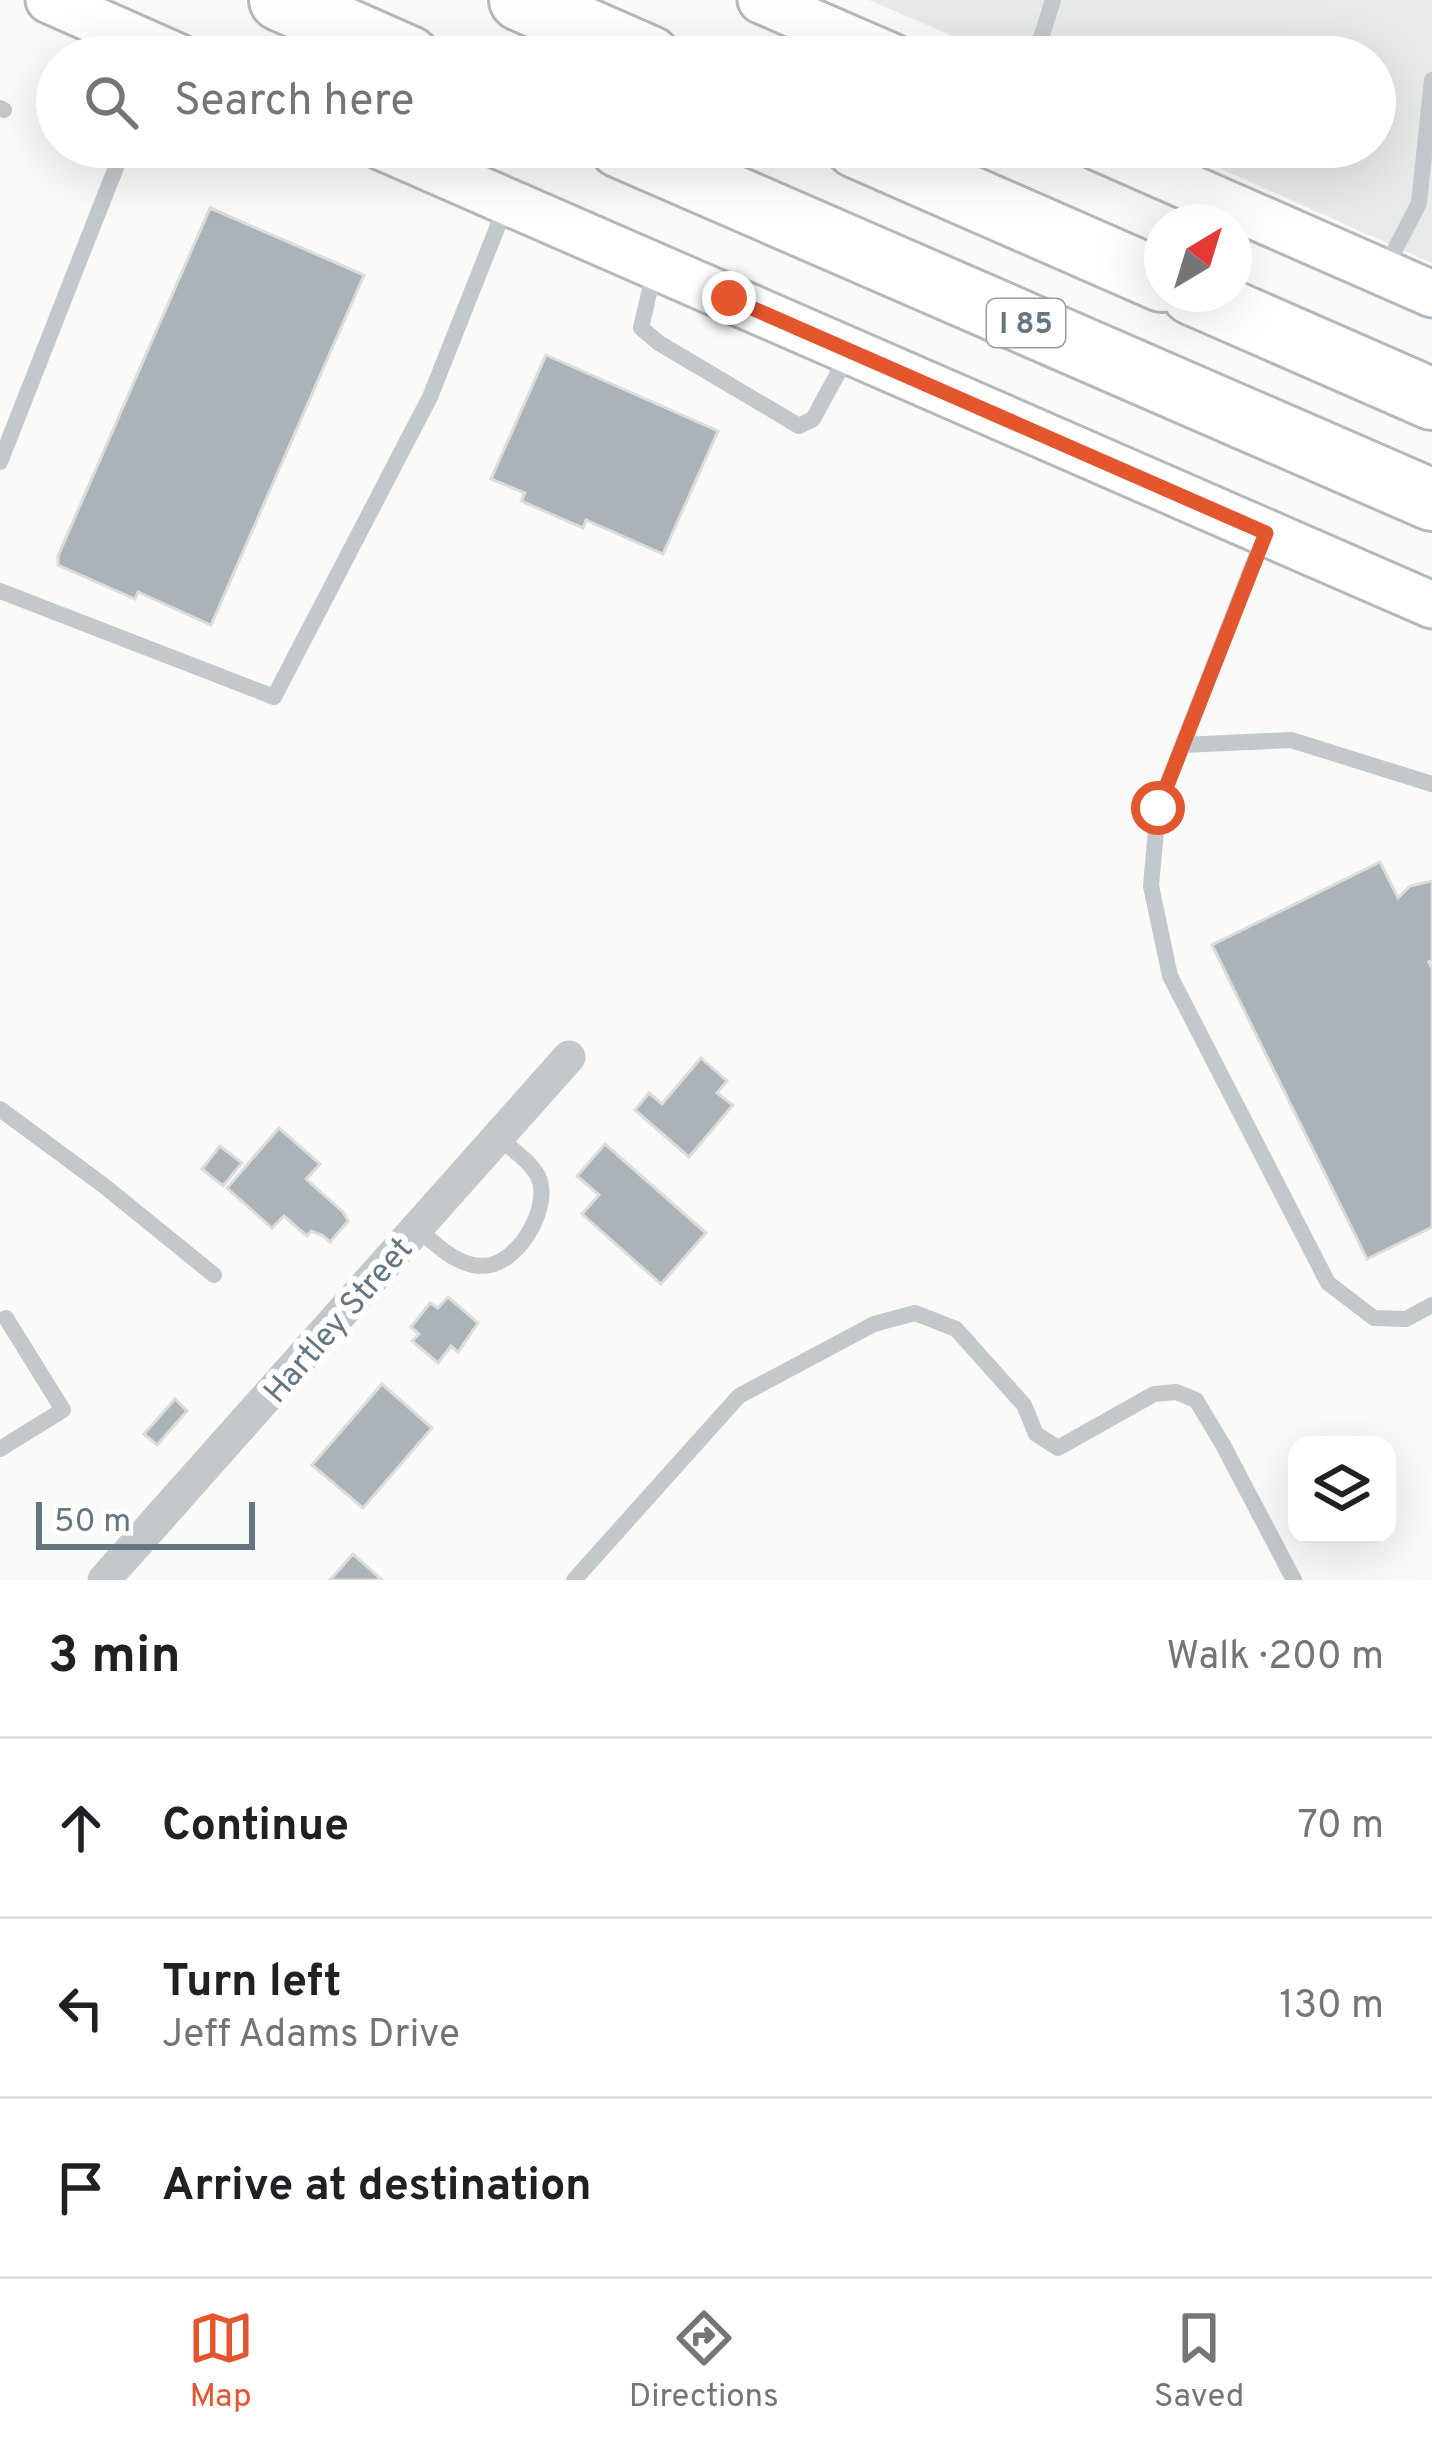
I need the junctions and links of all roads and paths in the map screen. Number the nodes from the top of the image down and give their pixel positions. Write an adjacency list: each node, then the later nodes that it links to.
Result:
1 (50, 0): 6 (street)
2 (280, 0): 7 (highway)
3 (520, 0): 8 (highway)
4 (761, 0): 9 (street)
5 (1053, 0): 10 (lane)
6 (127, 36)
7 (361, 36)
8 (602, 36)
9 (844, 36)
10 (1042, 36)
11 (1432, 80): 19 (lane)
12 (116, 168): 25 (lane)
13 (430, 168): 17 (street)
14 (668, 168): 26 (highway, I 85)
15 (904, 168): 20 (highway)
16 (1145, 168): 19 (street)
17 (507, 202): 18 (street); 28 (lane)
18 (655, 266): 23 (street); 23 (lane)
19 (1383, 272): 21 (street)
20 (1144, 273)
21 (1432, 294)
22 (1233, 312): 24 (highway)
23 (849, 353): 27 (street)
24 (1432, 399)
25 (0, 462)
26 (1432, 500)
27 (1266, 533): 29 (street); 30 (lane)
28 (0, 591)
29 (1432, 605)
30 (1184, 745): 31 (lane); 37 (lane)
31 (1432, 784)
32 (569, 1057): 34 (street, Hartley Street)
33 (0, 1109): 36 (lane)
34 (498, 1137): 35 (street, Hartley Street); 35 (lane)
35 (417, 1228): 40 (street, Hartley Street)
36 (214, 1275)
37 (1432, 1305)
38 (6, 1318): 39 (lane)
39 (0, 1449)
40 (104, 1580)
41 (574, 1580): 42 (lane)
42 (1294, 1580)

